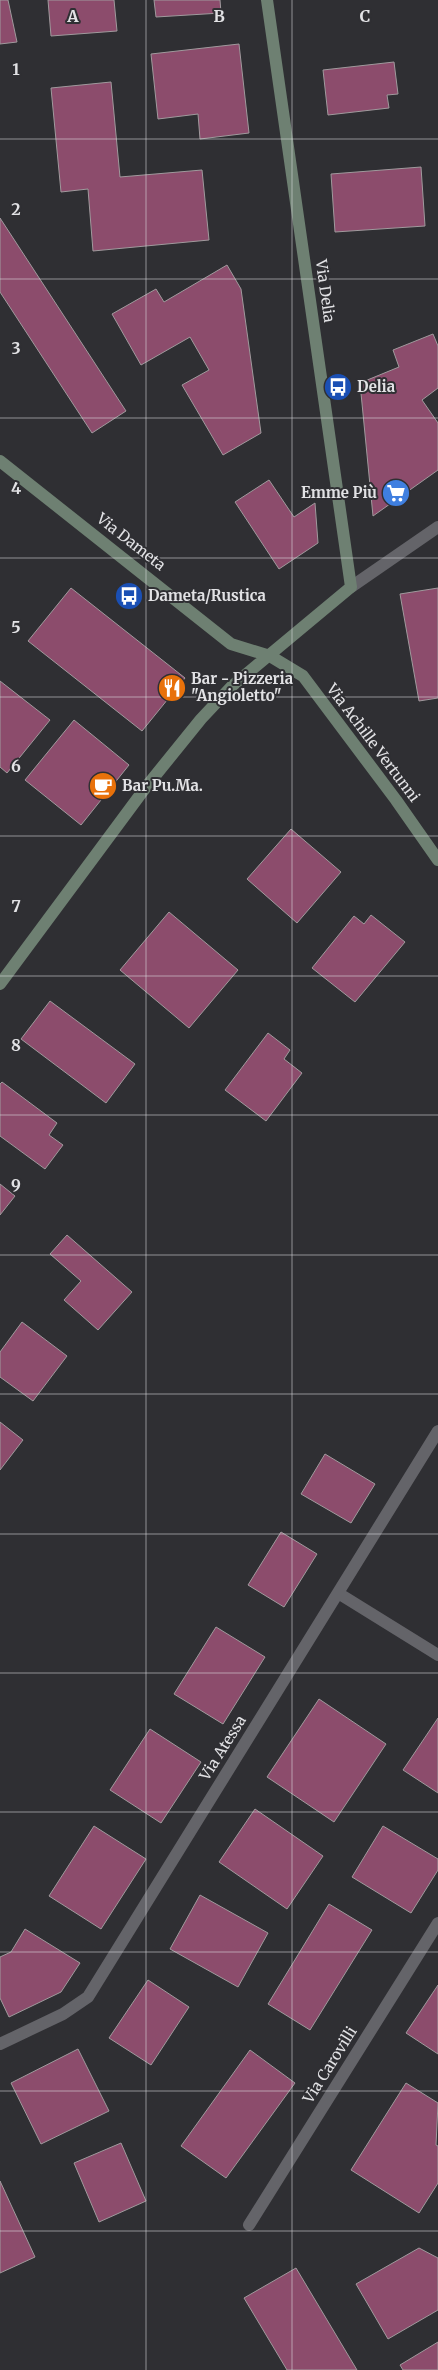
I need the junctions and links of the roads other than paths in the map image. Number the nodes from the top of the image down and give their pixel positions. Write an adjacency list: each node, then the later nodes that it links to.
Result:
1 (267, 0): 4 (street, Via Delia)
2 (0, 462): 5 (street, Via Dameta)
3 (438, 527): 4 (street)
4 (351, 587): 5 (street)
5 (270, 656): 6 (street, Via Achille Vertunni); 7 (street)
6 (438, 860)
7 (0, 984)
8 (438, 1431): 9 (street, Via Atessa)
9 (338, 1593): 10 (street); 12 (street, Via Atessa)
10 (438, 1654)
11 (438, 1923): 13 (street, Via Carovilli)
12 (0, 2044)
13 (249, 2225)

